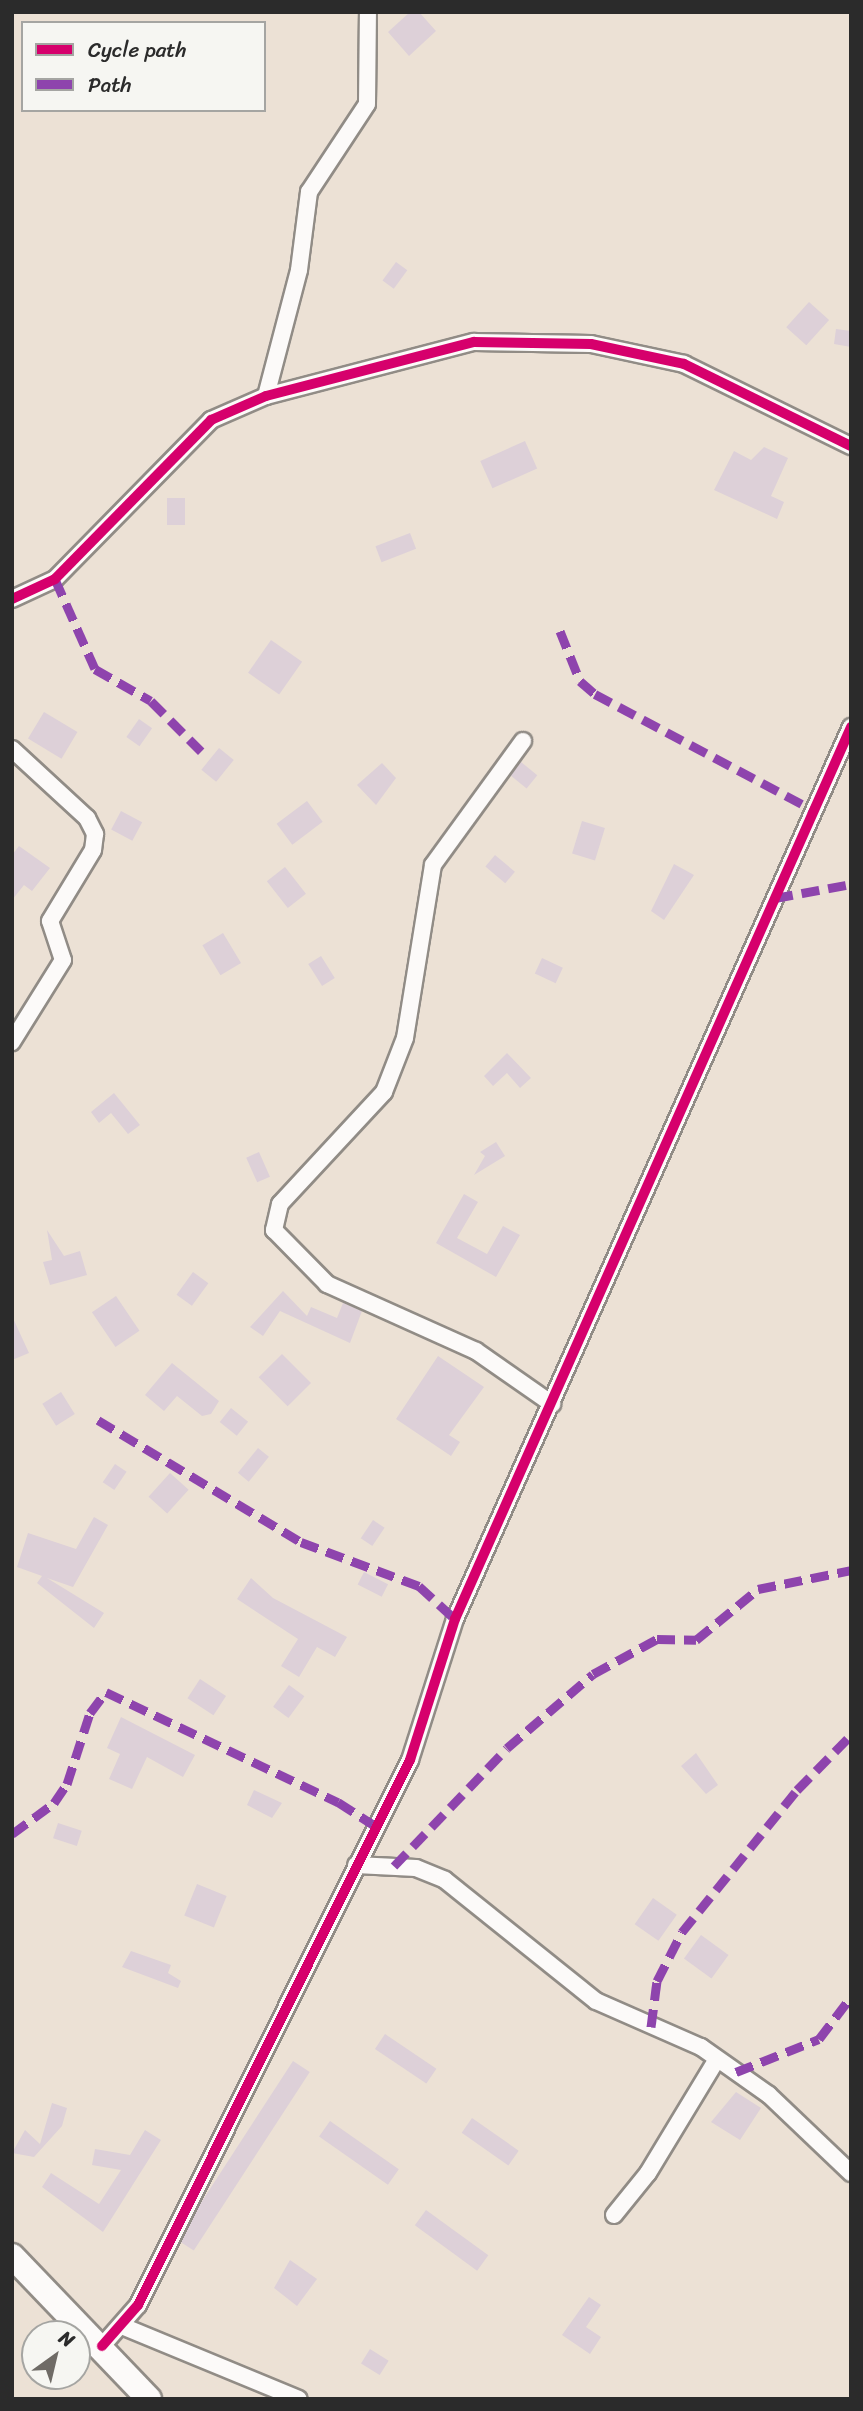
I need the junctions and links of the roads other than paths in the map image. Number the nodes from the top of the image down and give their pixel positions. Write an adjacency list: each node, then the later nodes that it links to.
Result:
1 (368, 12): 2 (street)
2 (266, 396): 3 (street); 4 (street)
3 (851, 446)
4 (12, 599)
5 (851, 727): 9 (street)
6 (523, 741): 9 (street)
7 (12, 749): 8 (street)
8 (12, 1042)
9 (552, 1404): 10 (street)
10 (356, 1865): 11 (street); 15 (street)
11 (717, 2059): 12 (street); 13 (street)
12 (851, 2173)
13 (614, 2215)
14 (12, 2256): 16 (main road)
15 (122, 2326): 16 (street); 18 (street)
16 (102, 2346): 17 (main road)
17 (135, 2393)
18 (299, 2399)

